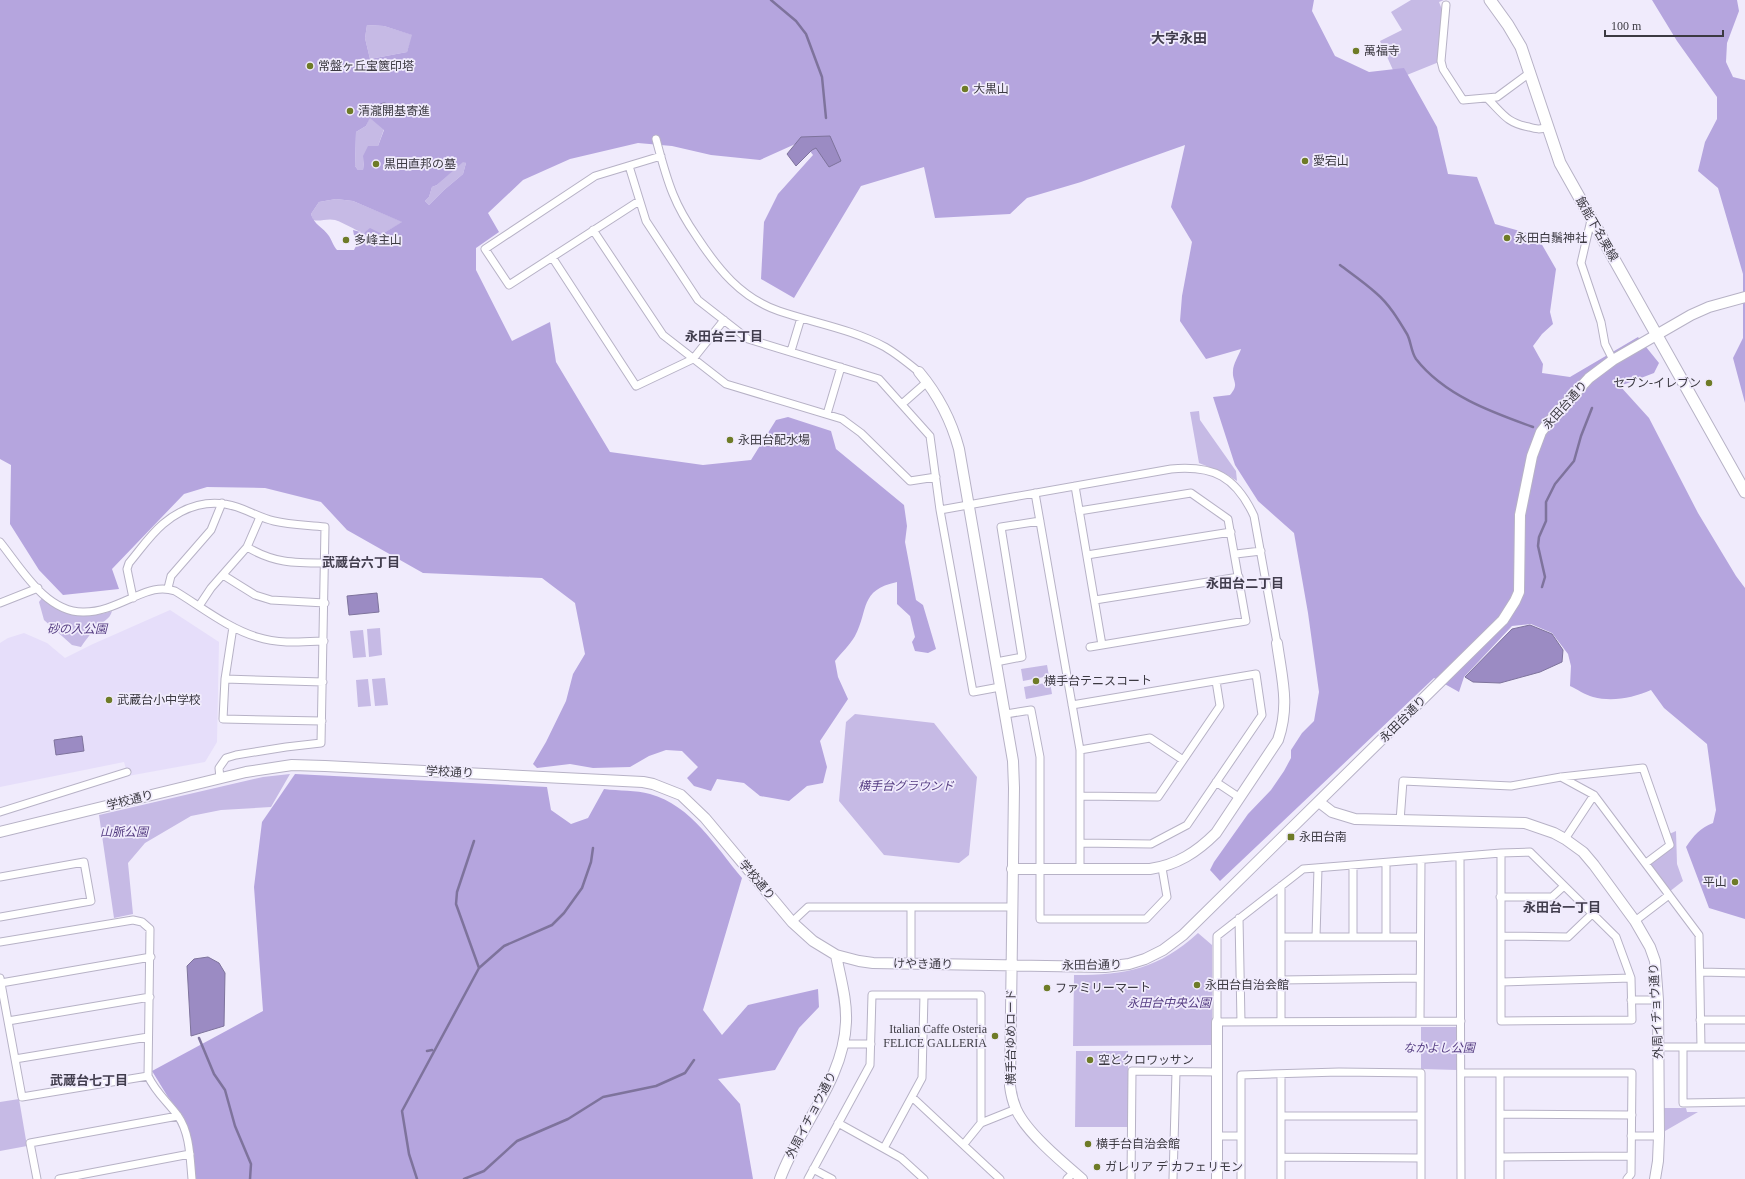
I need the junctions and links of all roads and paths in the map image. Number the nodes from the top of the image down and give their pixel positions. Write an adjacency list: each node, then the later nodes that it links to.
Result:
1 (1490, 0): 3 (main road, 飯能下名栗線)
2 (1446, 5): 4 (street)
3 (1531, 72): 4 (street); 5 (main road, 飯能下名栗線)
4 (1488, 99): 5 (street)
5 (1547, 127): 10 (main road, 飯能下名栗線)
6 (656, 139): 7 (street)
7 (661, 156): 8 (street); 14 (street)
8 (629, 166): 9 (street); 12 (street)
9 (639, 201): 11 (street); 15 (street)
10 (1591, 220): 16 (main road, 飯能下名栗線); 19 (street)
11 (593, 230): 12 (street); 18 (street)
12 (552, 257): 18 (street)
13 (1745, 297): 16 (street, 永田台通り)
14 (801, 318): 17 (street); 21 (street)
15 (724, 320): 17 (street); 18 (street)
16 (1657, 334): 19 (street, 永田台通り); 27 (main road, 飯能下名栗線)
17 (791, 351): 20 (street)
18 (692, 359): 24 (street)
19 (1613, 360): 73 (street, 永田台通り)
20 (841, 367): 23 (street); 24 (street)
21 (919, 372): 22 (street, 横手台ゆめロード)
22 (927, 382): 23 (street); 30 (street, 横手台ゆめロード)
23 (902, 404): 25 (street)
24 (827, 414): 25 (street)
25 (936, 477): 31 (street)
26 (1075, 486): 28 (street); 32 (street); 38 (street)
27 (1745, 492)
28 (1035, 493): 30 (street); 34 (street)
29 (222, 503): 33 (street); 45 (street); 46 (street)
30 (969, 505): 31 (street); 56 (street, 横手台ゆめロード)
31 (940, 510): 60 (street)
32 (1079, 511): 35 (street); 40 (street)
33 (260, 517): 37 (street); 41 (street)
34 (1040, 521): 56 (street); 61 (street)
35 (1231, 532): 39 (street); 40 (street)
36 (0, 542): 44 (street)
37 (247, 547): 41 (street); 42 (street)
38 (1261, 550): 39 (street); 53 (street)
39 (1236, 554): 43 (street)
40 (1087, 555): 47 (street)
41 (324, 562): 49 (street)
42 (223, 574): 49 (street); 50 (street)
43 (1239, 577): 47 (street); 54 (street)
44 (38, 588): 46 (street); 48 (street)
45 (168, 588): 46 (street); 50 (street)
46 (133, 598)
47 (1095, 600): 54 (street)
48 (0, 602)
49 (325, 603): 52 (street)
50 (199, 606): 51 (street)
51 (233, 627): 52 (street); 57 (street)
52 (324, 642): 59 (street)
53 (1277, 643): 72 (street)
54 (1102, 645): 55 (street)
55 (1090, 647)
56 (996, 662): 60 (street, 横手台ゆめロード)
57 (225, 679): 59 (street); 63 (street)
58 (1216, 680): 61 (street); 65 (street); 69 (street)
59 (323, 682): 63 (street)
60 (1000, 687): 62 (street, 横手台ゆめロード)
61 (1072, 705): 64 (street)
62 (1006, 714): 87 (street, 横手台ゆめロード); 88 (street)
63 (322, 722): 68 (street)
64 (1080, 750): 65 (street); 70 (street)
65 (1183, 760): 70 (street)
66 (127, 772): 74 (street)
67 (1561, 777): 71 (street); 75 (street); 83 (street)
68 (220, 778): 76 (street, 学校通り); 101 (street, 学校通り)
69 (1216, 782): 72 (street); 78 (street)
70 (1080, 796): 78 (street)
71 (1594, 796): 77 (street); 83 (street)
72 (1240, 798): 85 (street)
73 (1319, 802): 75 (street, 外周イチョウ通り); 112 (street, 永田台通り)
74 (0, 812)
75 (1400, 821): 77 (street, 外周イチョウ通り)
76 (0, 832)
77 (1565, 839): 100 (street, 外周イチョウ通り)
78 (1080, 844): 89 (street)
79 (1500, 853): 80 (street); 92 (street); 94 (street)
80 (1460, 857): 81 (street); 129 (street)
81 (1421, 860): 82 (street); 107 (street)
82 (1386, 864): 84 (street); 106 (street)
83 (1646, 864): 93 (street)
84 (1353, 865): 86 (street); 105 (street)
85 (1162, 868): 88 (street); 89 (street)
86 (1318, 868): 91 (street); 104 (street)
87 (1012, 869): 88 (street); 96 (street, 横手台ゆめロード)
88 (1039, 869): 89 (street)
89 (1080, 869)
90 (0, 877): 98 (street)
91 (1281, 886): 99 (street); 102 (street)
92 (1564, 886): 94 (street); 97 (street)
93 (1669, 895): 100 (street); 113 (street)
94 (1500, 897): 103 (street)
95 (911, 907): 96 (street); 101 (street); 111 (street)
96 (1011, 908): 112 (street, 横手台ゆめロード)
97 (1592, 914): 103 (street); 116 (street)
98 (0, 917)
99 (1239, 918): 130 (street); 131 (street)
100 (1635, 921): 123 (street, 外周イチョウ通り)
101 (792, 922): 109 (street, 学校通り)
102 (1281, 936): 104 (street); 118 (street)
103 (1501, 936): 119 (street)
104 (1316, 937): 105 (street)
105 (1353, 937): 106 (street)
106 (1386, 937): 107 (street)
107 (1420, 937): 115 (street)
108 (0, 942): 110 (street)
109 (836, 955): 111 (street, けやき通り); 133 (street, 外周イチョウ通り)
110 (151, 957): 117 (street); 121 (street)
111 (911, 964): 112 (street, けやき通り)
112 (1011, 965): 148 (street, 横手台ゆめロード)
113 (1700, 972): 114 (street); 124 (street)
114 (1745, 973)
115 (1420, 978): 118 (street); 128 (street)
116 (1631, 978): 119 (street); 122 (street)
117 (0, 980): 126 (street)
118 (1281, 980): 127 (street)
119 (1502, 982): 122 (street)
120 (924, 996): 134 (street); 146 (street); 155 (street)
121 (150, 997): 126 (street); 132 (street)
122 (1631, 1000): 123 (street)
123 (1658, 1000): 135 (street, 外周イチョウ通り)
124 (1700, 1020): 125 (street); 137 (street)
125 (1745, 1020)
126 (8, 1021): 139 (street)
127 (1281, 1021): 128 (street); 131 (street)
128 (1420, 1021): 129 (street)
129 (1461, 1021): 142 (street)
130 (1217, 1022): 131 (street); 141 (street)
131 (1241, 1022)
132 (148, 1037): 139 (street); 145 (street)
133 (842, 1044): 134 (street); 172 (street, 外周イチョウ通り)
134 (871, 1044): 154 (street)
135 (1659, 1047): 136 (street); 159 (street, 外周イチョウ通り)
136 (1683, 1047): 137 (street); 147 (street)
137 (1701, 1047): 138 (street)
138 (1745, 1047)
139 (15, 1059): 145 (street)
140 (1176, 1072): 141 (street); 177 (street); 178 (street)
141 (1217, 1072): 156 (street)
142 (1461, 1073): 143 (street); 183 (street)
143 (1500, 1073): 149 (street); 150 (street)
144 (1281, 1074): 152 (street); 153 (street); 157 (street)
145 (148, 1076): 151 (street)
146 (912, 1098): 160 (street); 161 (street)
147 (1745, 1102)
148 (1016, 1109): 155 (street); 168 (street, 横手台ゆめロード)
149 (1500, 1114): 150 (street); 165 (street)
150 (1632, 1114): 158 (street)
151 (178, 1116): 162 (street); 169 (street)
152 (1281, 1116): 153 (street); 164 (street)
153 (1421, 1116): 166 (street)
154 (838, 1123): 161 (street); 167 (street)
155 (981, 1123): 160 (street)
156 (1217, 1136): 157 (street); 179 (street)
157 (1241, 1136): 180 (street)
158 (1631, 1136): 159 (street); 163 (street)
159 (1659, 1136): 186 (street, 外周イチョウ通り)
160 (964, 1144): 176 (street)
161 (884, 1148): 175 (street)
162 (190, 1154): 170 (street); 171 (street)
163 (1631, 1156): 165 (street); 185 (street)
164 (1281, 1157): 166 (street); 181 (street)
165 (1500, 1157): 184 (street)
166 (1421, 1158): 182 (street)
167 (813, 1169): 173 (street); 174 (street)
168 (1074, 1177)
169 (37, 1179)
170 (59, 1179)
171 (192, 1179)
172 (780, 1179)
173 (808, 1179)
174 (832, 1179)
175 (924, 1179)
176 (1000, 1179)
177 (1131, 1179)
178 (1174, 1179)
179 (1217, 1179)
180 (1241, 1179)
181 (1281, 1179)
182 (1421, 1179)
183 (1461, 1179)
184 (1500, 1179)
185 (1627, 1179)
186 (1655, 1179)

